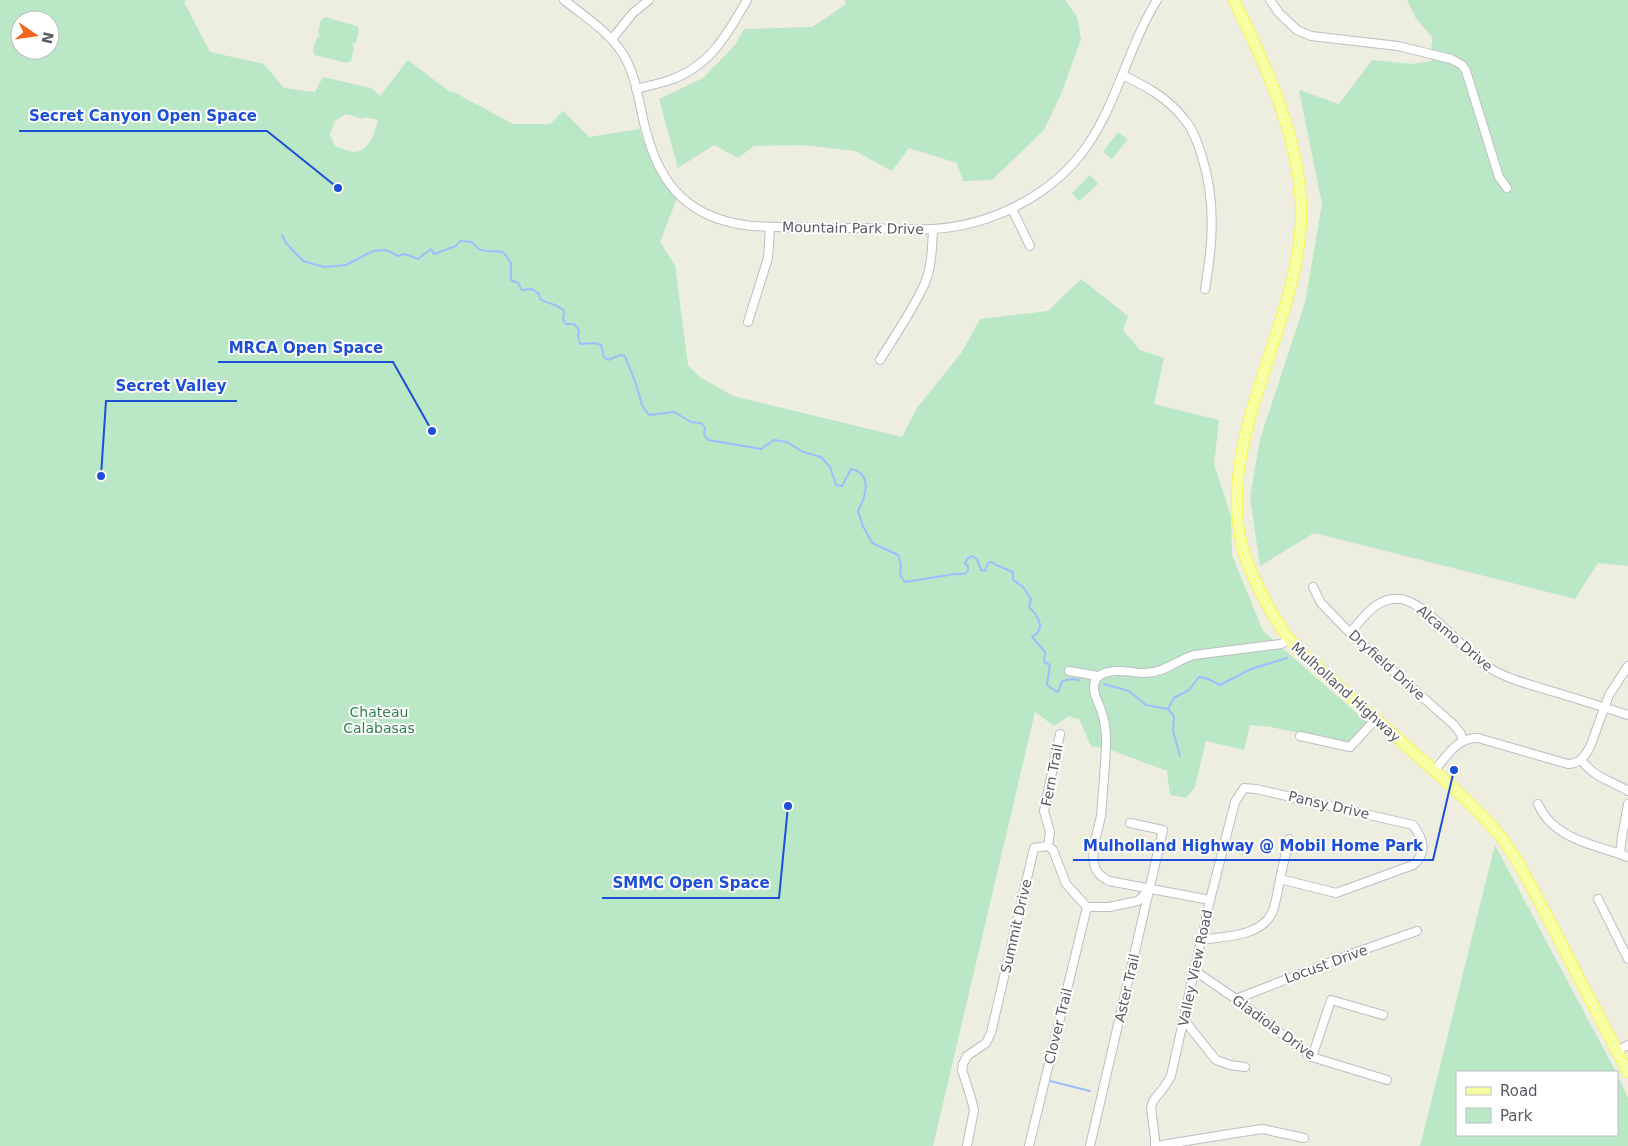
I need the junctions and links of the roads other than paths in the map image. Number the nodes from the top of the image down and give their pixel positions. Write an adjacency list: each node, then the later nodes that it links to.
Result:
1 (564, 0): 9 (street, Mountain Park Drive)
2 (649, 0): 9 (street)
3 (747, 0): 11 (street)
4 (1146, 0): 8 (street)
5 (1162, 0): 8 (street, Mountain Park Drive)
6 (1234, 0): 22 (main road, Mulholland Highway)
7 (1270, 0): 12 (street)
8 (1155, 3): 10 (street, Mountain Park Drive)
9 (612, 39): 11 (street, Mountain Park Drive)
10 (1122, 75): 13 (street, Mountain Park Drive); 17 (street)
11 (636, 89): 14 (street, Mountain Park Drive)
12 (1507, 188)
13 (1012, 209): 15 (street, Mountain Park Drive); 16 (street)
14 (770, 227): 15 (street, Mountain Park Drive); 18 (street)
15 (933, 229): 19 (street)
16 (1030, 246)
17 (1205, 289)
18 (748, 322)
19 (880, 360)
20 (1314, 587): 21 (street, Dryfield Drive)
21 (1350, 633): 26 (street, Alcamo Drive); 31 (street, Dryfield Drive)
22 (1288, 639): 25 (street); 28 (main road, Mulholland Highway)
23 (1628, 666): 26 (street)
24 (1069, 671): 25 (street)
25 (1098, 676): 43 (street)
26 (1604, 708): 27 (street, Alcamo Drive); 32 (street)
27 (1628, 715)
28 (1375, 720): 30 (street); 33 (main road, Mulholland Highway)
29 (1060, 734): 40 (street, Fern Trail)
30 (1300, 736)
31 (1463, 741): 32 (street); 33 (street)
32 (1581, 760): 35 (street)
33 (1434, 771): 55 (main road, Mulholland Highway)
34 (1244, 788): 42 (street, Pansy Drive); 44 (street, Valley View Road)
35 (1628, 791)
36 (1538, 804): 41 (street)
37 (1628, 804): 41 (street)
38 (1130, 823): 43 (street, Aster Trail)
39 (1289, 839): 42 (street)
40 (1048, 846): 46 (street); 61 (street, Summit Drive)
41 (1624, 855)
42 (1280, 879): 48 (street)
43 (1150, 889): 44 (street); 46 (street); 63 (street, Aster Trail)
44 (1210, 900): 48 (street, Valley View Road)
45 (1598, 900): 49 (street)
46 (1087, 907): 62 (street, Clover Trail)
47 (1417, 932): 51 (street, Locust Drive)
48 (1202, 940): 50 (street, Valley View Road)
49 (1628, 959)
50 (1195, 971): 51 (street, Gladiola Drive); 53 (street, Valley View Road)
51 (1236, 998): 56 (street, Gladiola Drive)
52 (1383, 1015): 56 (street)
53 (1184, 1020): 57 (street); 64 (street, Valley View Road)
54 (1628, 1045): 55 (street)
55 (1618, 1051): 58 (main road, Mulholland Highway)
56 (1312, 1057): 59 (street, Gladiola Drive)
57 (1245, 1067)
58 (1628, 1072)
59 (1387, 1080)
60 (1304, 1138): 64 (street)
61 (967, 1146)
62 (1029, 1146)
63 (1090, 1146)
64 (1155, 1146)

